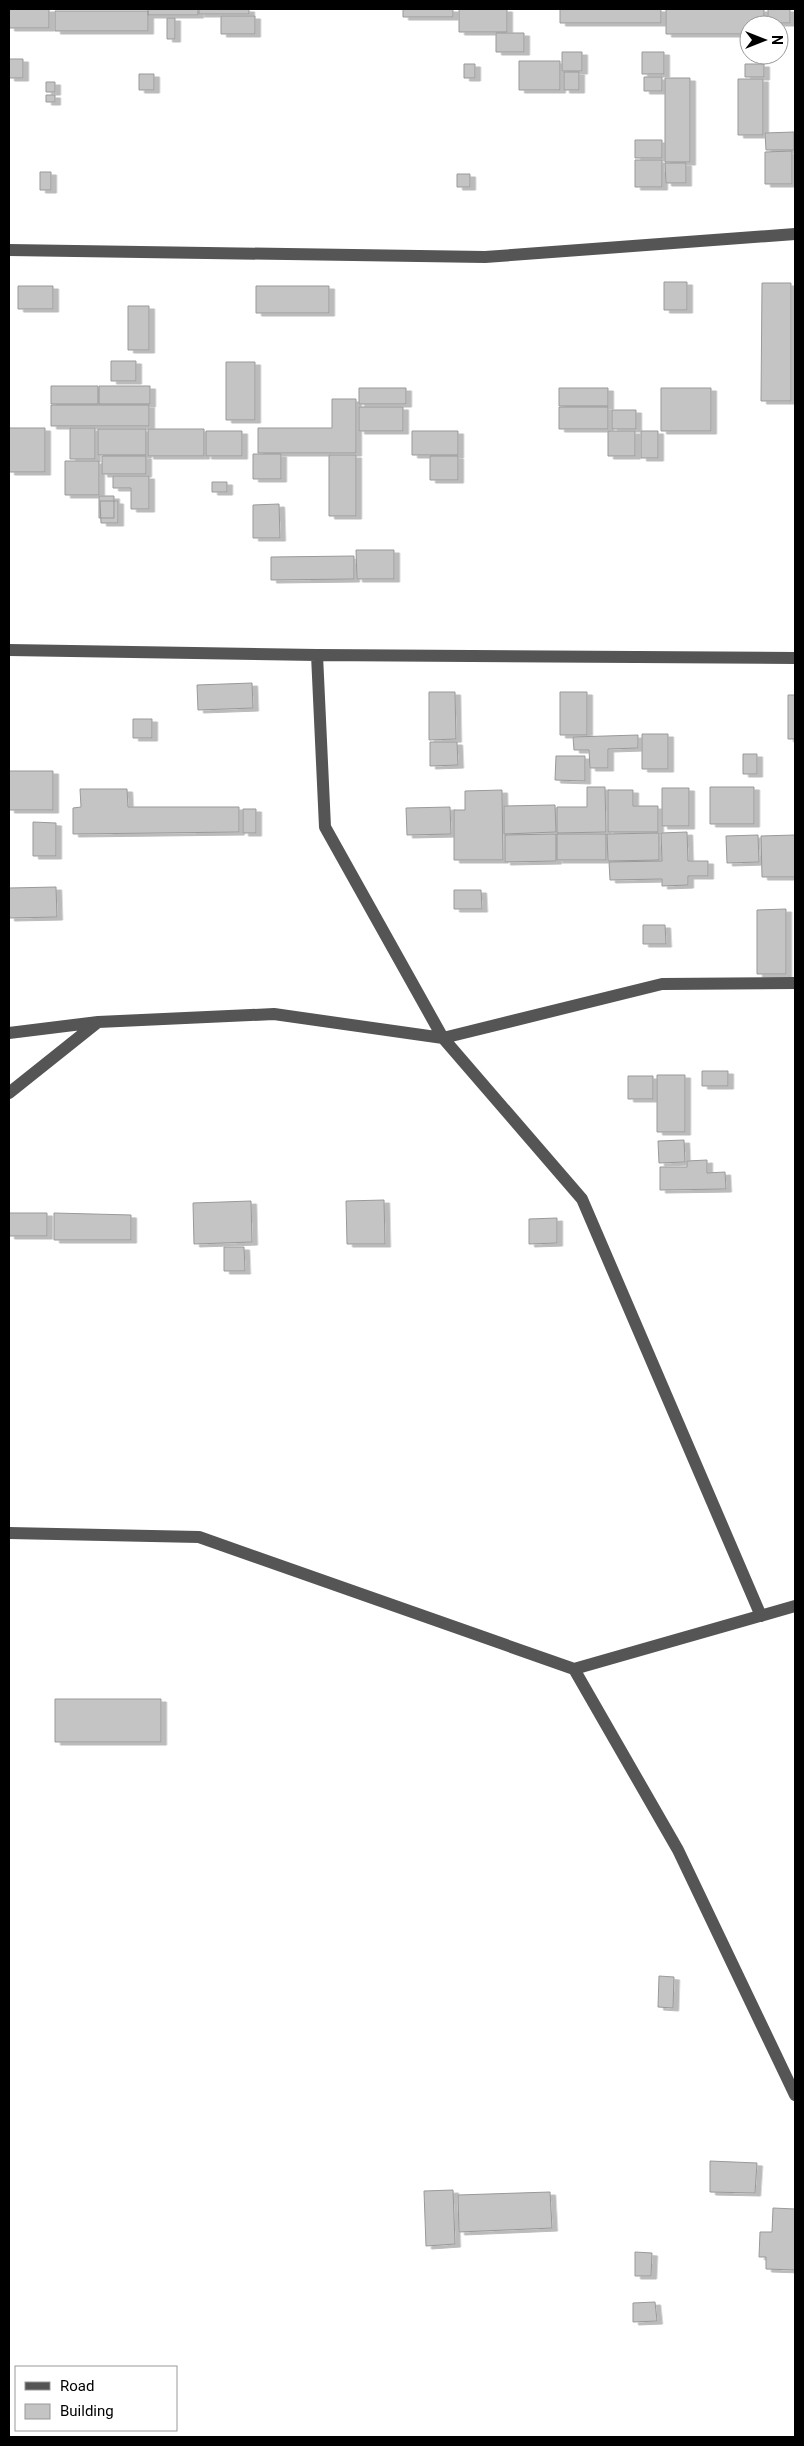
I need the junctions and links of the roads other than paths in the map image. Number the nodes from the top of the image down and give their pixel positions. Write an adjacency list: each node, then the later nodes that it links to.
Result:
1 (795, 234): 2 (street)
2 (9, 250)
3 (9, 650): 4 (street)
4 (317, 655): 5 (street); 9 (street)
5 (795, 658)
6 (795, 983): 9 (street)
7 (98, 1022): 8 (street); 9 (street); 10 (street)
8 (9, 1033)
9 (443, 1038): 13 (street)
10 (9, 1093)
11 (9, 1533): 14 (street)
12 (795, 1606): 13 (street)
13 (762, 1616): 14 (street)
14 (574, 1669): 15 (street)
15 (795, 2095)

